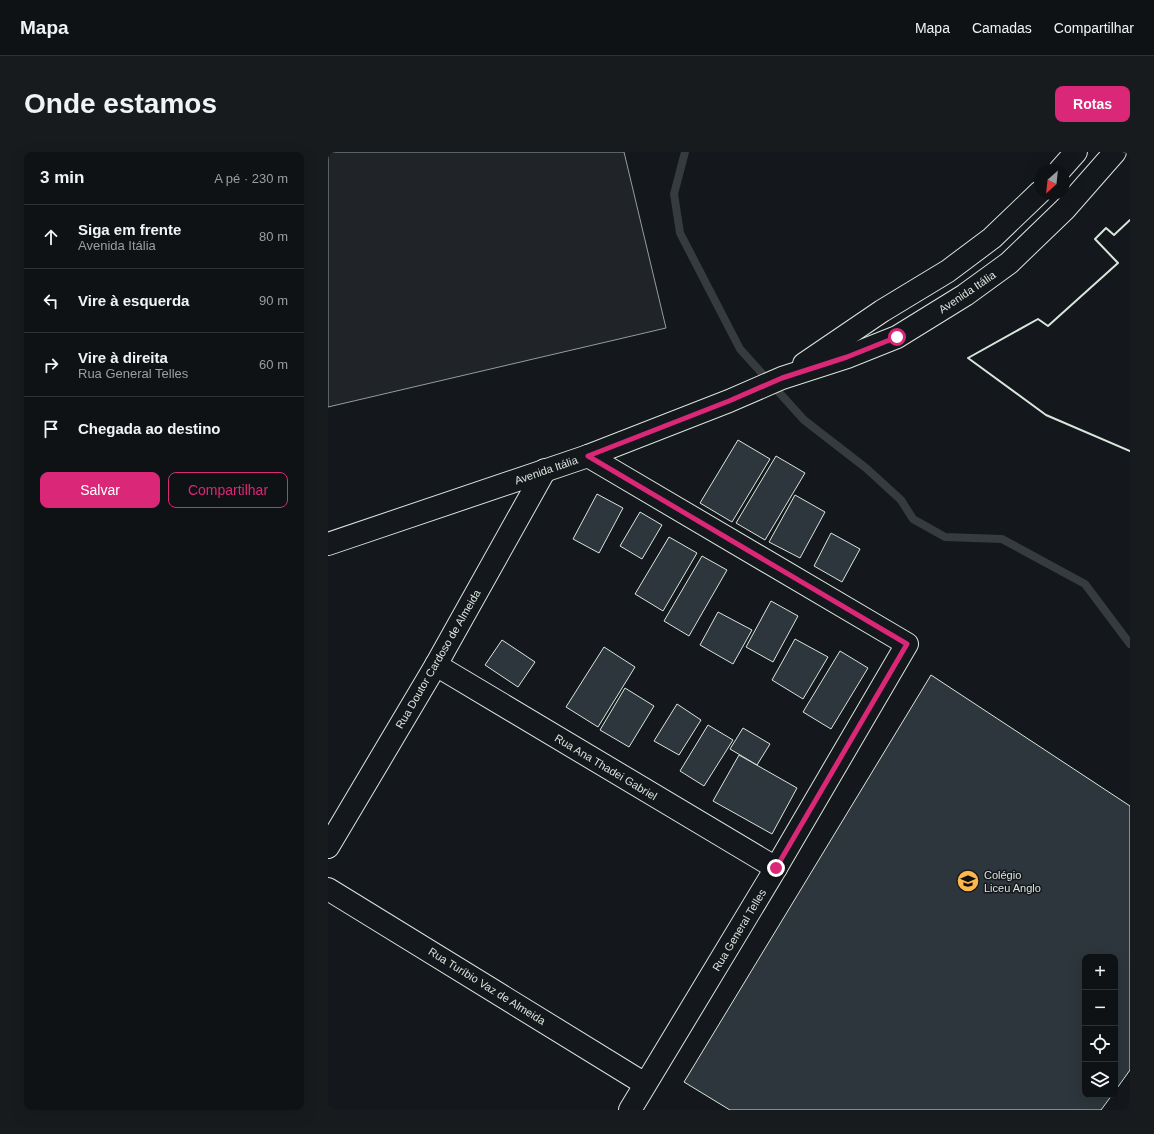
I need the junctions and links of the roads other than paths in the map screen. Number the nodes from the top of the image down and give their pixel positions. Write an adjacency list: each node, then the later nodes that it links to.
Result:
1 (1076, 152): 3 (street)
2 (1115, 152): 6 (street, Avenida Itália)
3 (1065, 164)
4 (1034, 198): 5 (street, Avenida Itália)
5 (992, 238): 6 (street); 7 (street, Avenida Itália)
6 (1009, 263): 7 (street, Avenida Itália)
7 (782, 378): 8 (street, Avenida Itália)
8 (588, 456): 9 (street, Avenida Itália); 13 (street, Rua General Telles)
9 (545, 470): 10 (street, Avenida Itália); 11 (street, Rua Doutor Cardoso de Almeida)
10 (328, 544)
11 (436, 665): 12 (street, Rua Doutor Cardoso de Almeida); 13 (street, Rua Ana Thadei Gabriel)
12 (328, 847)
13 (776, 868): 15 (street, Rua General Telles)
14 (328, 889): 15 (street, Rua Turíbio Vaz de Almeida)
15 (645, 1084): 16 (street, Rua General Telles)
16 (630, 1110)

